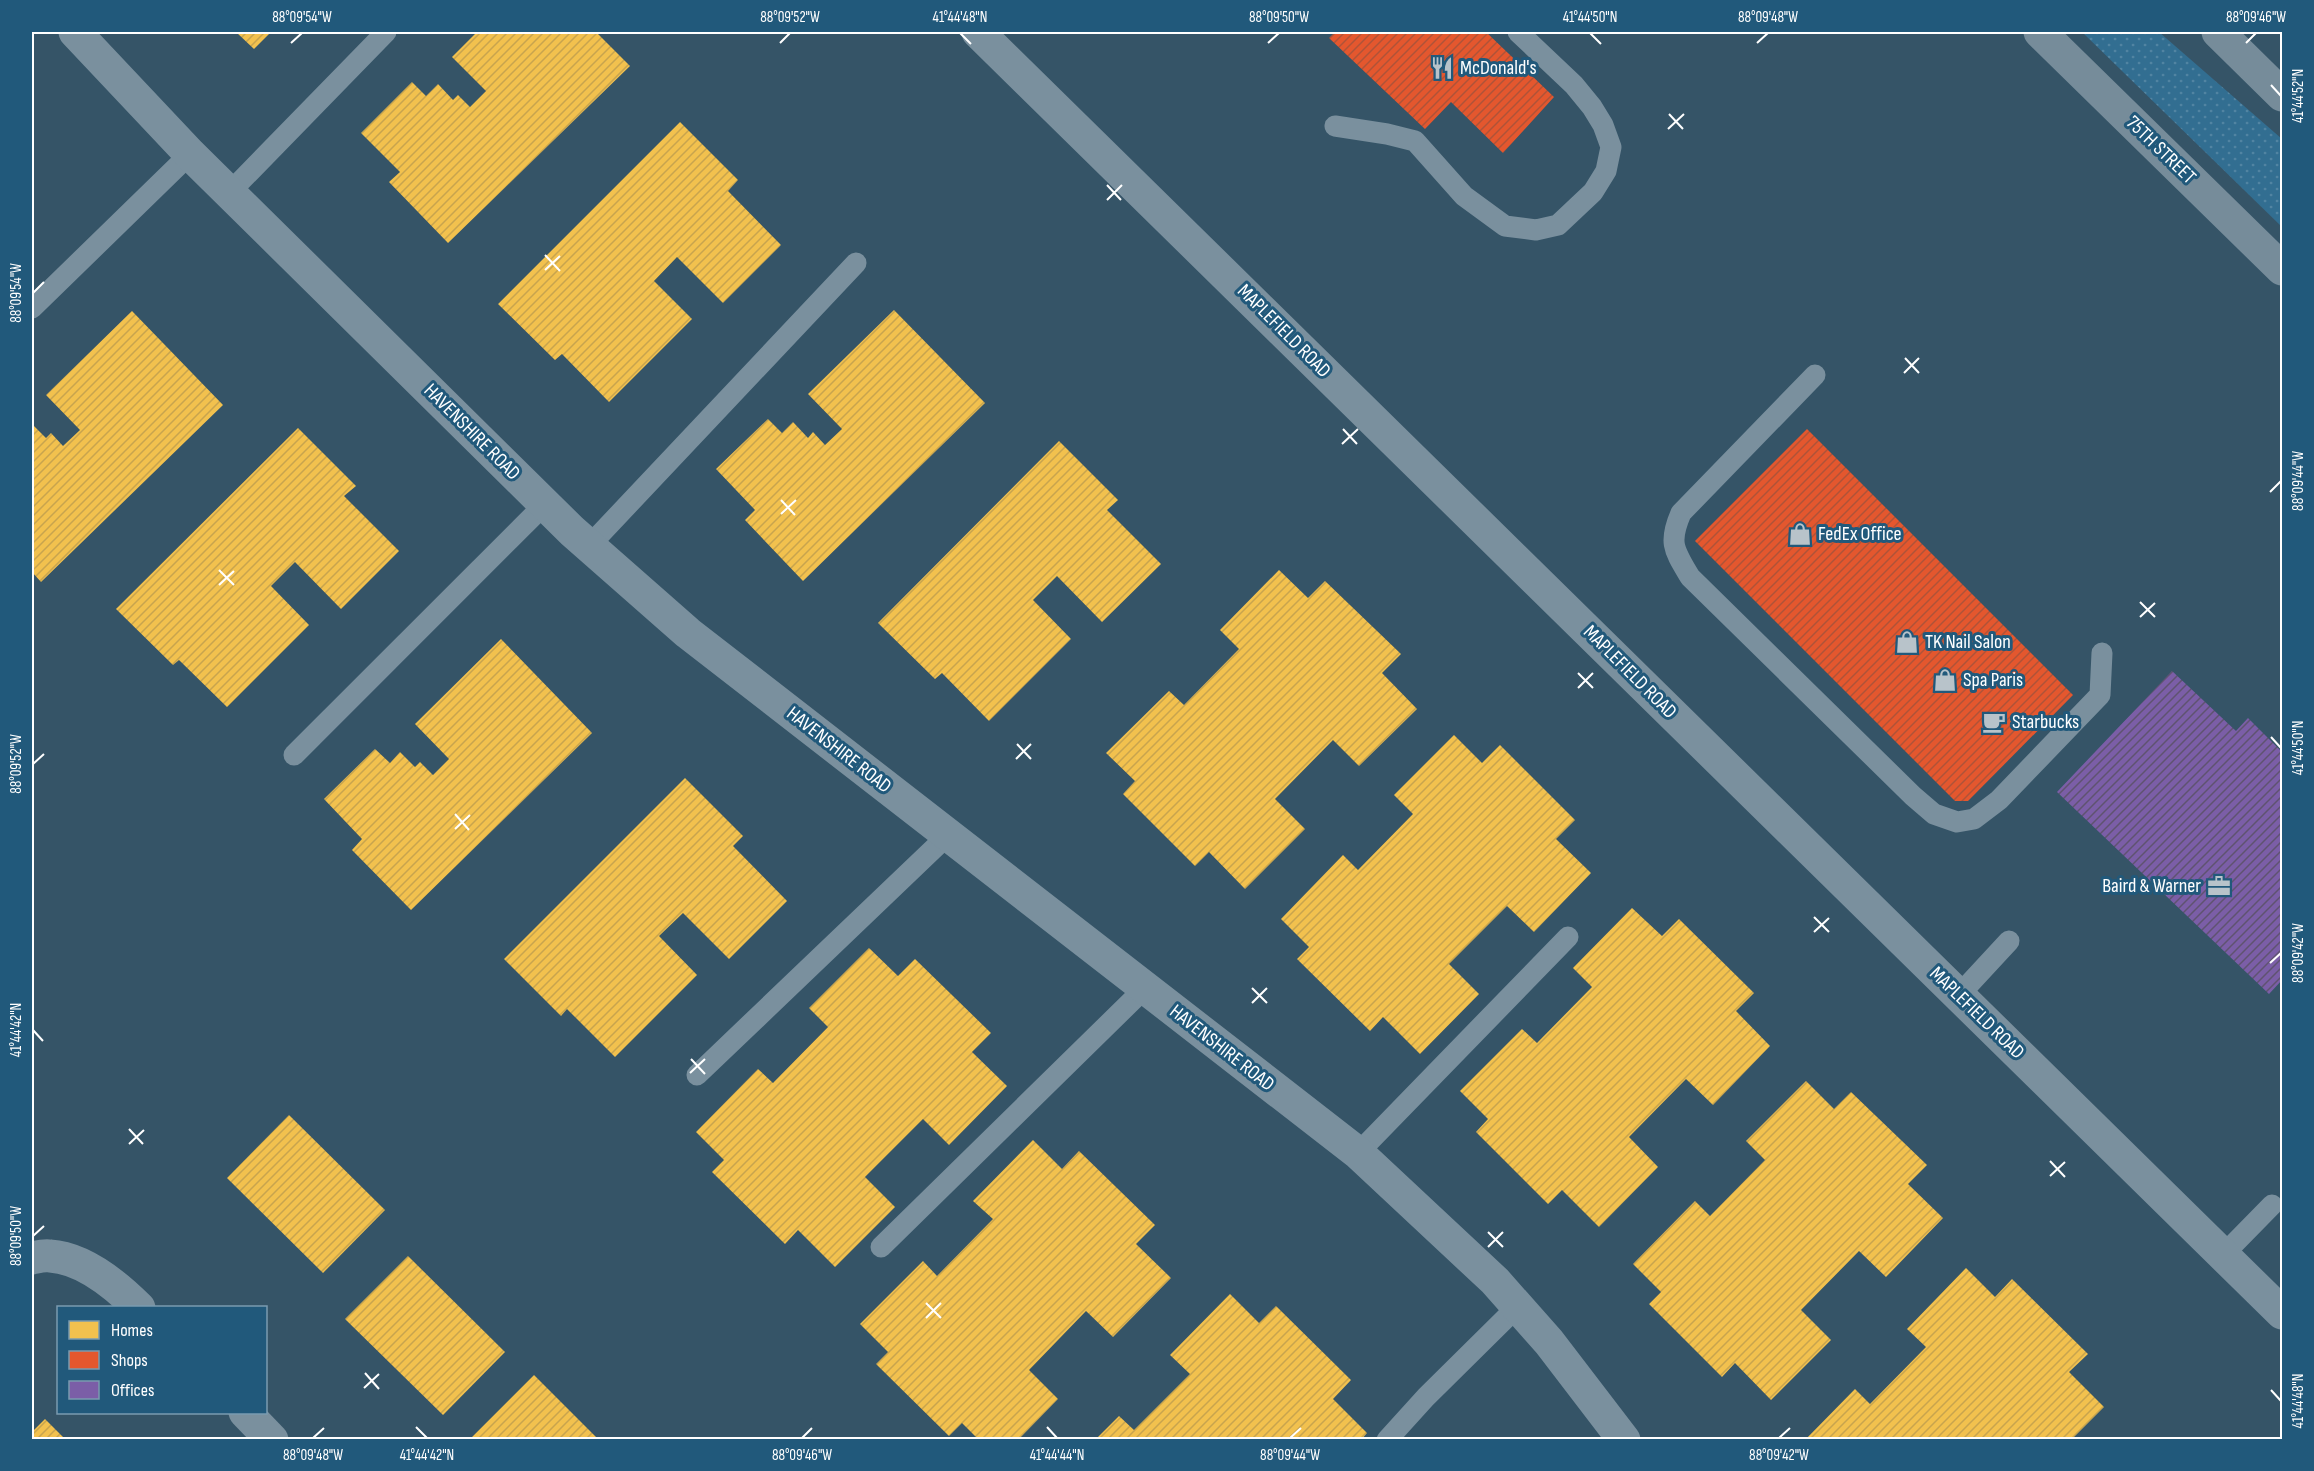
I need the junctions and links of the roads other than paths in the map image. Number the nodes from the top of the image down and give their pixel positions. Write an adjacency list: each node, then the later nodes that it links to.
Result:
1 (75, 32): 9 (street, HAVENSHIRE ROAD)
2 (386, 32): 10 (lane)
3 (978, 32): 23 (street, MAPLEFIELD ROAD)
4 (1518, 32): 8 (lane)
5 (2040, 32): 12 (main road, 75TH STREET)
6 (2218, 32): 7 (main road)
7 (2283, 95)
8 (1335, 126)
9 (190, 154): 10 (street, HAVENSHIRE ROAD); 13 (lane)
10 (229, 193): 15 (street, HAVENSHIRE ROAD)
11 (856, 263): 16 (lane)
12 (2283, 269)
13 (32, 308)
14 (1815, 375): 17 (lane)
15 (545, 504): 16 (street, HAVENSHIRE ROAD); 18 (lane)
16 (589, 546): 19 (street, HAVENSHIRE ROAD)
17 (2102, 653)
18 (294, 755)
19 (948, 835): 22 (street, HAVENSHIRE ROAD); 24 (lane)
20 (1568, 937): 25 (lane)
21 (2008, 941): 23 (lane)
22 (1145, 988): 25 (street, HAVENSHIRE ROAD); 27 (lane)
23 (1959, 995): 28 (street, MAPLEFIELD ROAD)
24 (697, 1075)
25 (1358, 1153): 31 (street, HAVENSHIRE ROAD)
26 (2272, 1205): 28 (lane)
27 (881, 1247)
28 (2223, 1255): 32 (street, MAPLEFIELD ROAD)
29 (32, 1258): 30 (street)
30 (137, 1306)
31 (1517, 1307): 35 (lane); 36 (street, HAVENSHIRE ROAD)
32 (2283, 1312)
33 (246, 1414): 34 (street)
34 (272, 1440)
35 (1387, 1440)
36 (1624, 1440)

